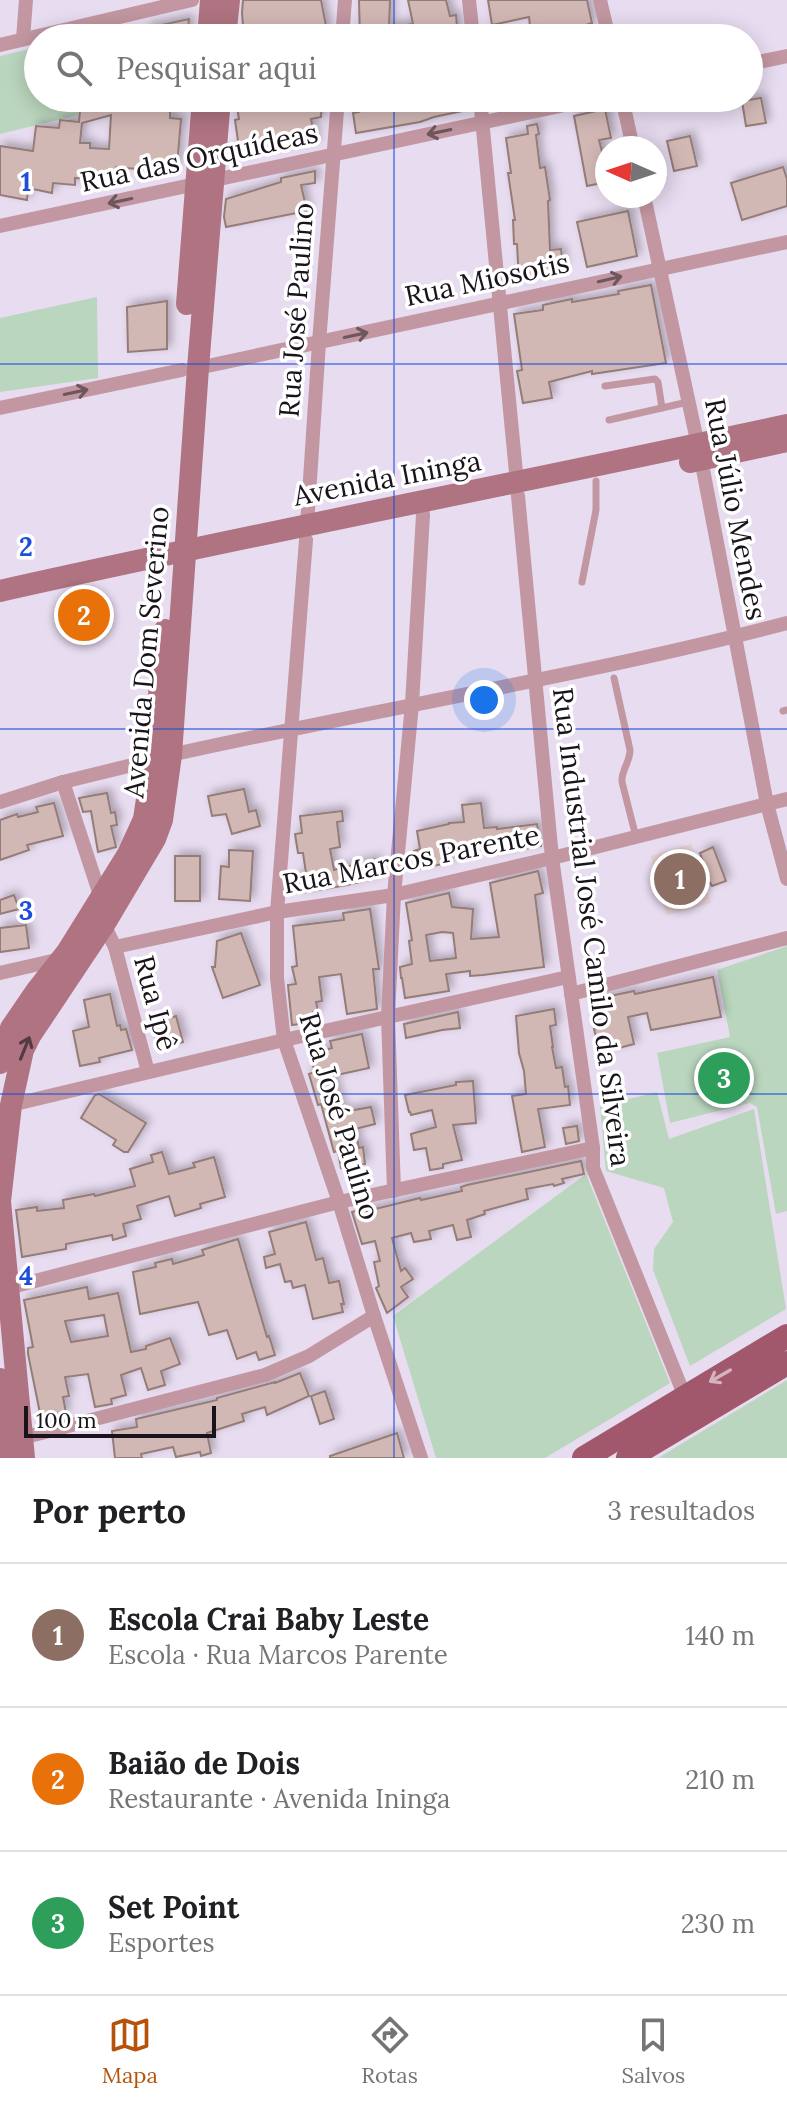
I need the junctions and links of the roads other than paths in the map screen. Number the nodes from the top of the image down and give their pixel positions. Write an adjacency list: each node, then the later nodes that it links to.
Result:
1 (26, 0): 8 (street)
2 (192, 0): 9 (street)
3 (211, 0): 10 (main road)
4 (229, 0): 11 (main road)
5 (345, 0): 12 (street)
6 (469, 0): 13 (street)
7 (600, 0): 14 (street)
8 (24, 24)
9 (88, 24)
10 (209, 24)
11 (226, 24)
12 (343, 24)
13 (472, 24)
14 (606, 24)
15 (24, 26): 16 (street)
16 (23, 39): 17 (street)
17 (0, 45)
18 (787, 56): 19 (street)
19 (763, 61)
20 (203, 112): 29 (main road, Avenida Dom Severino)
21 (217, 112): 29 (main road, Avenida Dom Severino)
22 (337, 112): 28 (street, Rua José Paulino)
23 (482, 112): 26 (street, Rua Industrial José Camilo da Silveira)
24 (533, 112): 26 (street, Rua das Orquídeas)
25 (625, 112): 27 (street)
26 (483, 123): 28 (street, Rua das Orquídeas, one-way to 28); 34 (street, Rua Industrial José Camilo da Silveira)
27 (630, 136)
28 (334, 155): 29 (street, Rua das Orquídeas); 35 (street, Rua José Paulino)
29 (204, 183): 31 (street, Rua das Orquídeas, one-way to 31); 36 (main road, Avenida Dom Severino)
30 (646, 208): 33 (street, Rua Júlio Mendes)
31 (0, 226)
32 (787, 242): 33 (street, Rua Miosotis)
33 (659, 268): 34 (street, Rua Miosotis, one-way to 33); 38 (street, Rua Júlio Mendes)
34 (499, 304): 35 (street, Rua Miosotis, one-way to 34); 46 (street, Rua Industrial José Camilo da Silveira)
35 (319, 343): 36 (street, Rua Miosotis); 48 (street, Rua José Paulino)
36 (190, 369): 39 (street, Rua Miosotis, one-way to 36); 49 (main road, Avenida Dom Severino)
37 (605, 386): 40 (lane)
38 (688, 402): 40 (lane); 44 (street, Rua Júlio Mendes)
39 (0, 408)
40 (662, 408): 41 (lane)
41 (609, 420)
42 (787, 425): 44 (main road, Avenida Ininga)
43 (787, 441): 44 (main road, Avenida Ininga)
44 (699, 452): 45 (main road, Avenida Ininga); 46 (main road, Avenida Ininga); 54 (street, Rua Júlio Mendes)
45 (596, 481): 46 (main road, Avenida Ininga); 50 (lane)
46 (518, 490): 47 (main road, Avenida Ininga); 56 (street, Rua Industrial José Camilo da Silveira)
47 (422, 509): 48 (main road, Avenida Ininga); 57 (street)
48 (306, 532): 49 (main road, Avenida Ininga); 58 (street, Rua José Paulino)
49 (178, 559): 51 (main road, Avenida Ininga); 52 (main road, Avenida Ininga); 59 (main road, Avenida Dom Severino)
50 (582, 582)
51 (0, 591)
52 (0, 606)
53 (787, 623): 54 (street)
54 (734, 637): 56 (street); 63 (street, Rua Júlio Mendes)
55 (614, 678): 64 (lane)
56 (534, 681): 57 (street); 65 (street, Rua Industrial José Camilo da Silveira)
57 (412, 704): 58 (street); 67 (street)
58 (292, 728): 59 (street); 69 (street, Rua José Paulino)
59 (162, 758): 60 (street); 68 (main road, Avenida Dom Severino); 70 (main road, Avenida Dom Severino)
60 (63, 782): 62 (street); 68 (street)
61 (787, 799): 63 (street, Rua Marcos Parente)
62 (0, 802)
63 (767, 804): 64 (street, Rua Marcos Parente); 66 (street, Rua Júlio Mendes)
64 (636, 837): 65 (street, Rua Marcos Parente)
65 (552, 858): 67 (street, Rua Marcos Parente); 75 (street, Rua Industrial José Camilo da Silveira)
66 (787, 879)
67 (394, 895): 69 (street, Rua Marcos Parente); 77 (street)
68 (101, 898): 73 (main road, Avenida Dom Severino)
69 (277, 912): 72 (street, Rua Marcos Parente); 78 (street, Rua José Paulino)
70 (104, 925): 72 (street); 81 (main road, Avenida Dom Severino, one-way to 70)
71 (787, 938): 76 (street)
72 (115, 947): 80 (street, Rua Ipê)
73 (61, 959): 74 (street); 79 (main road, Avenida Dom Severino)
74 (0, 973)
75 (568, 977): 76 (street, Rua Industrial José Camilo da Silveira); 77 (street)
76 (571, 994): 82 (street, Rua Industrial José Camilo da Silveira)
77 (388, 1017): 78 (street); 83 (street)
78 (284, 1040): 80 (street); 84 (street, Rua José Paulino)
79 (0, 1063)
80 (148, 1072): 81 (street)
81 (11, 1105): 85 (main road, Avenida Dom Severino)
82 (593, 1148): 83 (street); 90 (street, Rua Industrial José Camilo da Silveira)
83 (394, 1191): 84 (street)
84 (339, 1202): 85 (street); 86 (street, Rua José Paulino)
85 (8, 1288): 91 (main road, Avenida Dom Severino)
86 (374, 1316): 91 (street); 93 (street, Rua José Paulino)
87 (787, 1336): 90 (main road, one-way to 90)
88 (787, 1363): 95 (main road)
89 (0, 1379): 92 (main road)
90 (685, 1397): 94 (main road)
91 (23, 1448)
92 (9, 1458)
93 (421, 1458)
94 (584, 1458)
95 (628, 1458)

